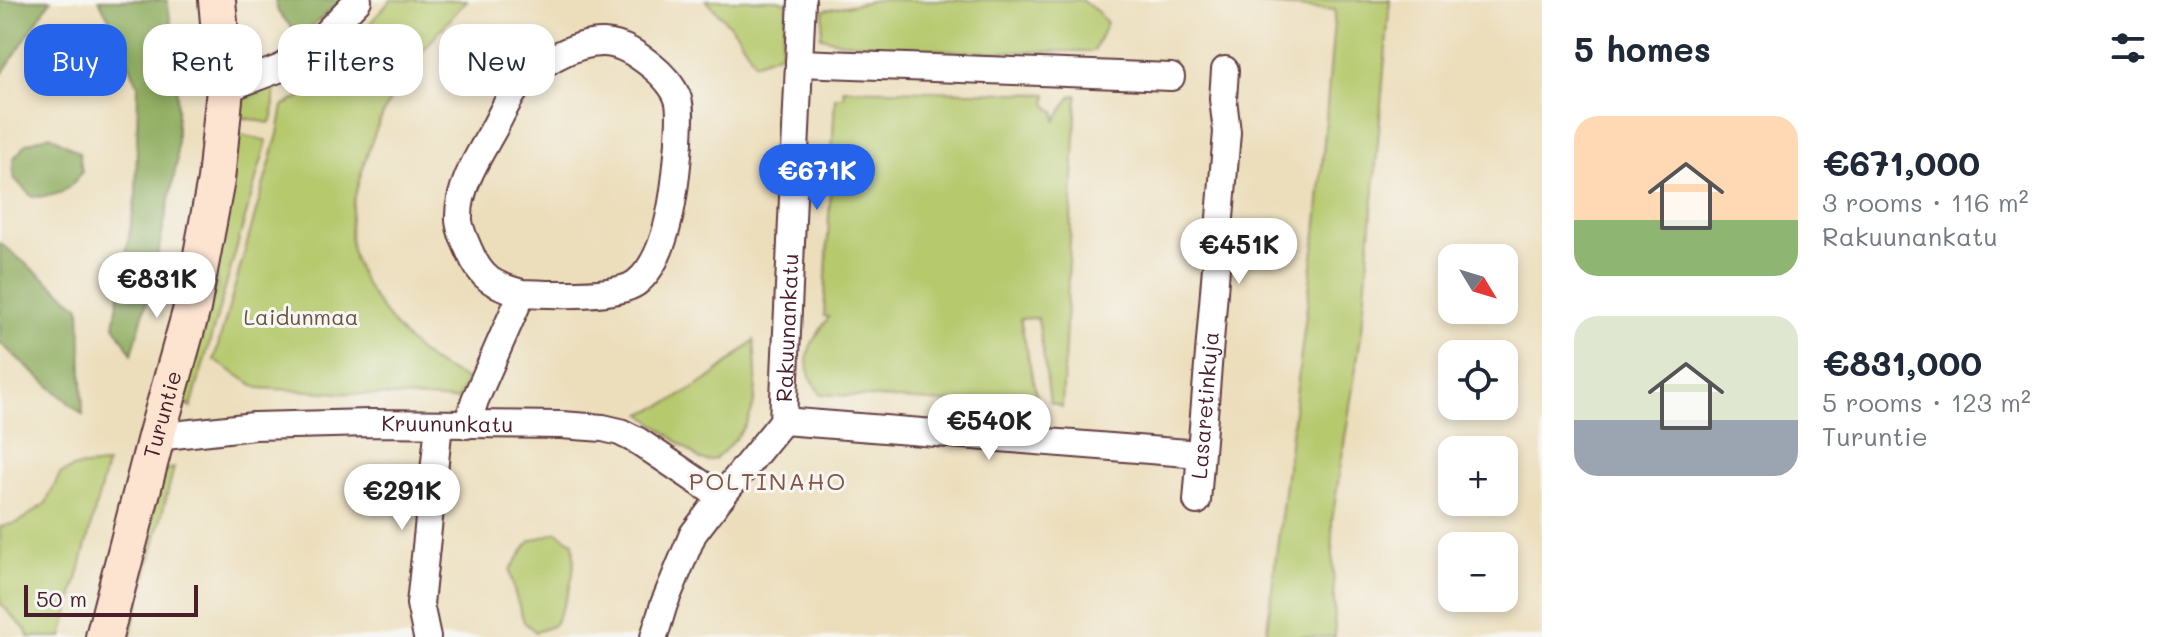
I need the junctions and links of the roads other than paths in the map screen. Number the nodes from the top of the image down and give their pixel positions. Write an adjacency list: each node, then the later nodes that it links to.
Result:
1 (217, 0): 4 (main road, Turuntie)
2 (358, 0): 7 (street)
3 (802, 0): 5 (street, Rakuunankatu)
4 (219, 24)
5 (799, 63): 8 (street); 11 (street, Rakuunankatu)
6 (1225, 70): 15 (street, Lasaretinkuja)
7 (262, 75)
8 (1171, 77)
9 (224, 96): 14 (main road, Turuntie)
10 (522, 293): 10 (street); 13 (street)
11 (783, 421): 15 (street); 16 (street, Rakuunankatu)
12 (439, 424): 13 (street, Kruununkatu); 14 (street, Kruununkatu); 19 (street)
13 (467, 425): 16 (street, Kruununkatu)
14 (156, 437): 18 (main road, Turuntie)
15 (1200, 454): 17 (street, Lasaretinkuja)
16 (721, 497): 20 (street, Rakuunankatu)
17 (1197, 501)
18 (104, 637)
19 (427, 637)
20 (654, 637)

